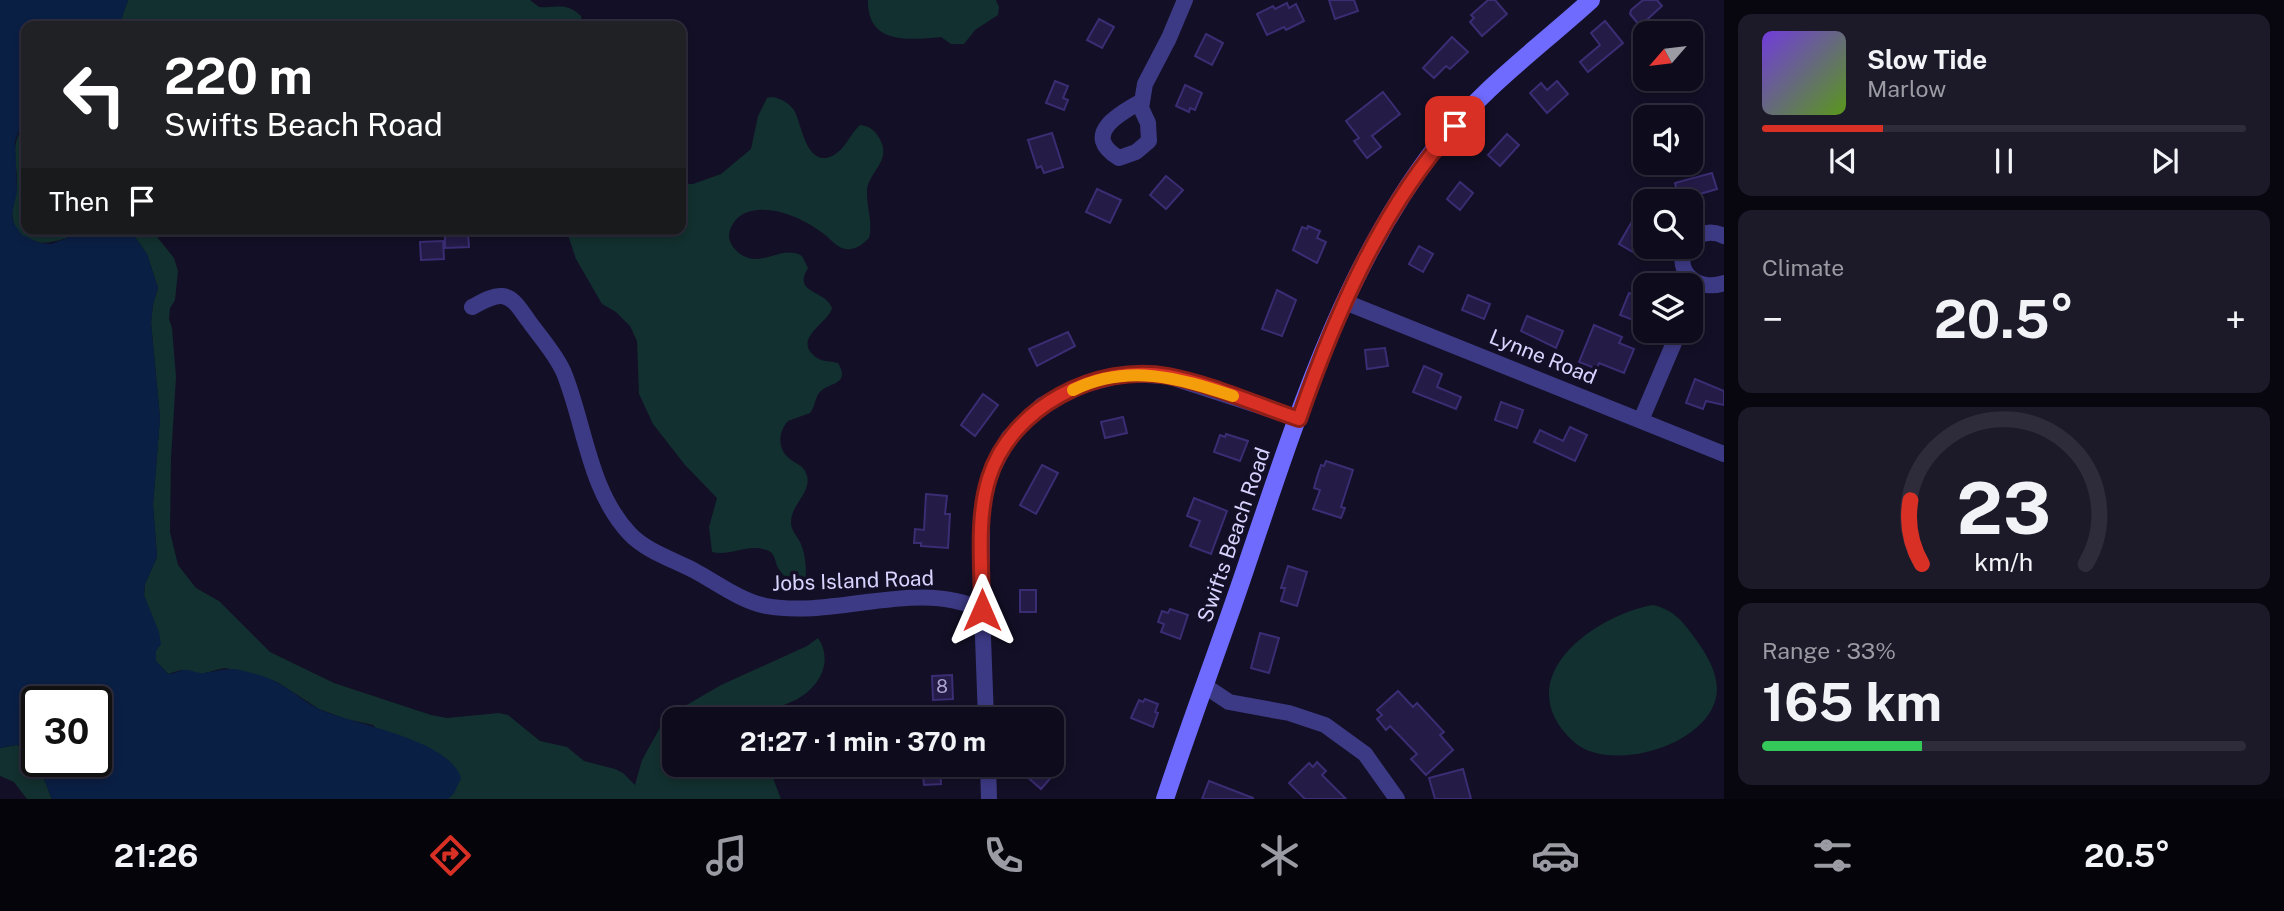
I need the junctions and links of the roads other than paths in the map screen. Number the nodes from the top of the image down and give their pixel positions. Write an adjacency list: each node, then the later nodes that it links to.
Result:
1 (1185, 0): 3 (street)
2 (1591, 0): 8 (street, Swifts Beach Road)
3 (1142, 101)
4 (1703, 234): 5 (street)
5 (1724, 236)
6 (1724, 283): 7 (street)
7 (1703, 285)
8 (1345, 302): 11 (street, Swifts Beach Road); 12 (street, Lynne Road)
9 (472, 307): 14 (street, Jobs Island Road)
10 (1674, 343): 12 (street)
11 (1299, 419): 14 (street); 15 (street, Swifts Beach Road)
12 (1641, 420): 13 (street, Lynne Road)
13 (1724, 454)
14 (982, 610): 16 (street)
15 (1205, 686): 19 (street, Swifts Beach Road); 20 (street)
16 (986, 707)
17 (988, 777): 18 (street)
18 (989, 799)
19 (1165, 799)
20 (1396, 799)

